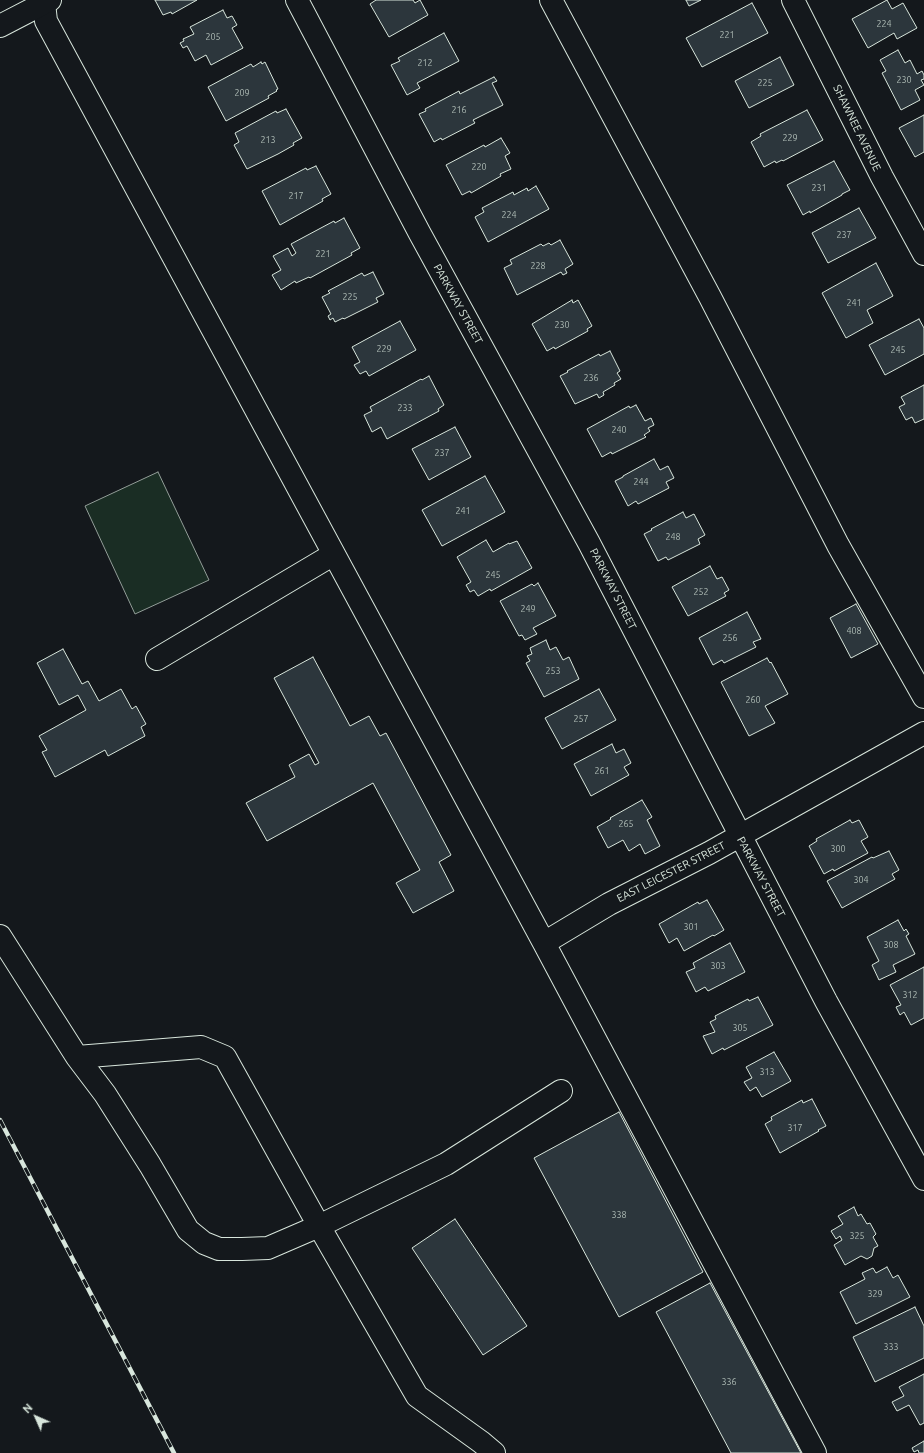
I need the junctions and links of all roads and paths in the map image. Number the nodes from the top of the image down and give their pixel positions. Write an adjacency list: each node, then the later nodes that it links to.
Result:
1 (297, 0): 11 (street, PARKWAY STREET)
2 (551, 0): 9 (street)
3 (793, 0): 6 (street, SHAWNEE AVENUE)
4 (47, 2): 5 (street); 7 (street)
5 (0, 26)
6 (924, 254)
7 (334, 554): 8 (street); 13 (street)
8 (156, 659)
9 (924, 697)
10 (924, 733): 11 (street, EAST LEICESTER STREET)
11 (740, 836): 13 (street, EAST LEICESTER STREET); 16 (street, PARKWAY STREET)
12 (0, 936): 14 (street)
13 (544, 943): 19 (street)
14 (77, 1056): 17 (street); 17 (street)
15 (560, 1091): 17 (street)
16 (924, 1180)
17 (319, 1226): 18 (street)
18 (494, 1453)
19 (815, 1453)

